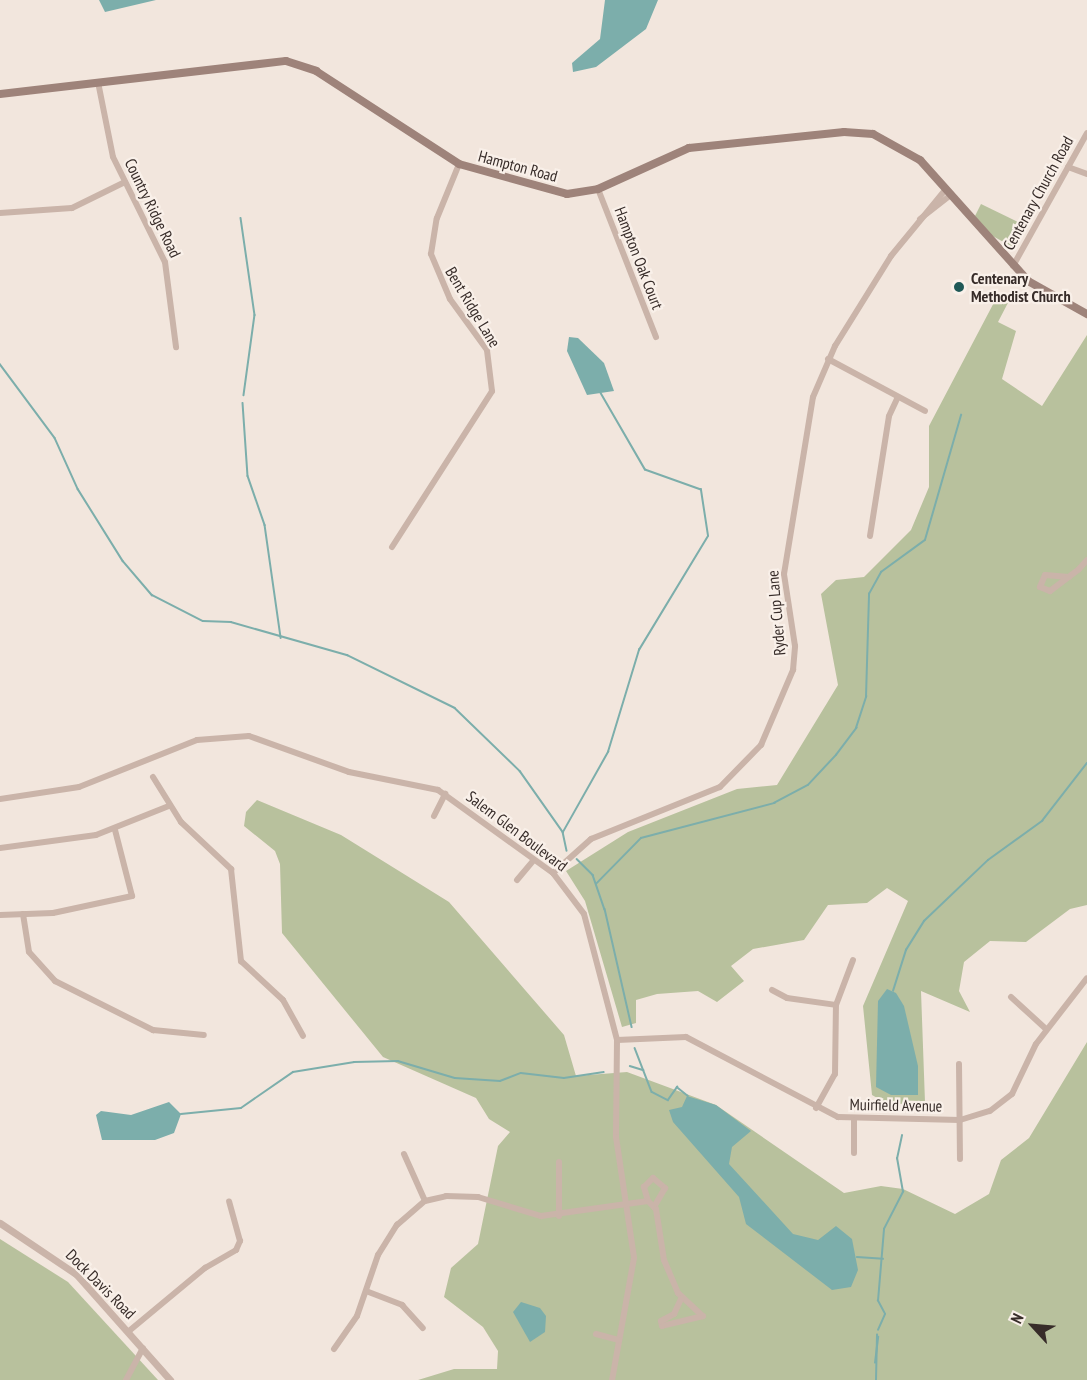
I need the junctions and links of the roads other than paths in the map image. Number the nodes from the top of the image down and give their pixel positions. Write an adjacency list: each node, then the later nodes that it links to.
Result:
1 (98, 82): 2 (main road, Hampton Road); 4 (main road, Hampton Road); 7 (street, Country Ridge Road)
2 (0, 94)
3 (1087, 133): 5 (street, Centenary Church Road)
4 (459, 164): 8 (main road, Hampton Road); 19 (street, Bent Ridge Lane)
5 (1068, 167): 6 (street); 11 (street, Centenary Church Road)
6 (1087, 174)
7 (125, 182): 10 (street); 14 (street, Country Ridge Road)
8 (598, 189): 9 (main road, Hampton Road); 13 (street, Hampton Oak Court)
9 (948, 192): 11 (main road, Hampton Road); 15 (street, Ryder Cup Lane)
10 (0, 213)
11 (1013, 267): 12 (main road, Hampton Road)
12 (1087, 315)
13 (656, 337)
14 (176, 347)
15 (828, 359): 16 (street); 30 (street, Ryder Cup Lane)
16 (898, 397): 17 (street); 18 (street)
17 (926, 411)
18 (870, 536)
19 (392, 547)
20 (1087, 560): 21 (street)
21 (1069, 577)
22 (153, 777): 25 (street)
23 (445, 794): 24 (street, Salem Glen Boulevard); 26 (street); 29 (street, Salem Glen Boulevard)
24 (0, 799)
25 (169, 806): 27 (street); 41 (street)
26 (434, 816)
27 (115, 830): 28 (street); 33 (street)
28 (0, 848)
29 (534, 860): 30 (street, Salem Glen Boulevard); 31 (street)
30 (553, 873): 42 (street, Salem Glen Boulevard)
31 (517, 880)
32 (0, 915): 33 (street)
33 (23, 915): 40 (street)
34 (853, 960): 38 (street)
35 (1087, 978): 39 (street, Muirfield Avenue)
36 (772, 990): 38 (street)
37 (1011, 996): 39 (street)
38 (836, 1005): 44 (street)
39 (1046, 1029): 46 (street, Muirfield Avenue)
40 (204, 1035)
41 (303, 1036)
42 (617, 1040): 44 (street, Muirfield Avenue); 54 (street, Salem Glen Boulevard)
43 (959, 1064): 46 (street)
44 (816, 1108): 45 (street, Muirfield Avenue)
45 (854, 1120): 46 (street, Muirfield Avenue); 47 (street)
46 (960, 1120): 49 (street)
47 (854, 1153)
48 (404, 1154): 51 (street)
49 (960, 1159)
50 (559, 1162): 56 (street)
51 (425, 1201): 56 (street); 58 (street)
52 (229, 1202): 61 (street)
53 (648, 1202): 54 (street); 55 (street); 55 (street)
54 (628, 1206): 56 (street); 63 (street, Salem Glen Boulevard)
55 (654, 1207): 59 (street)
56 (559, 1216)
57 (0, 1225): 61 (street, Dock Davis Road)
58 (366, 1292): 60 (street); 65 (street)
59 (681, 1299): 59 (street)
60 (423, 1328)
61 (129, 1331): 64 (street, Dock Davis Road)
62 (597, 1334): 63 (street)
63 (619, 1340): 68 (street, Salem Glen Boulevard)
64 (142, 1347): 66 (street); 67 (street, Dock Davis Road)
65 (334, 1349)
66 (126, 1380)
67 (170, 1380)
68 (612, 1380)

